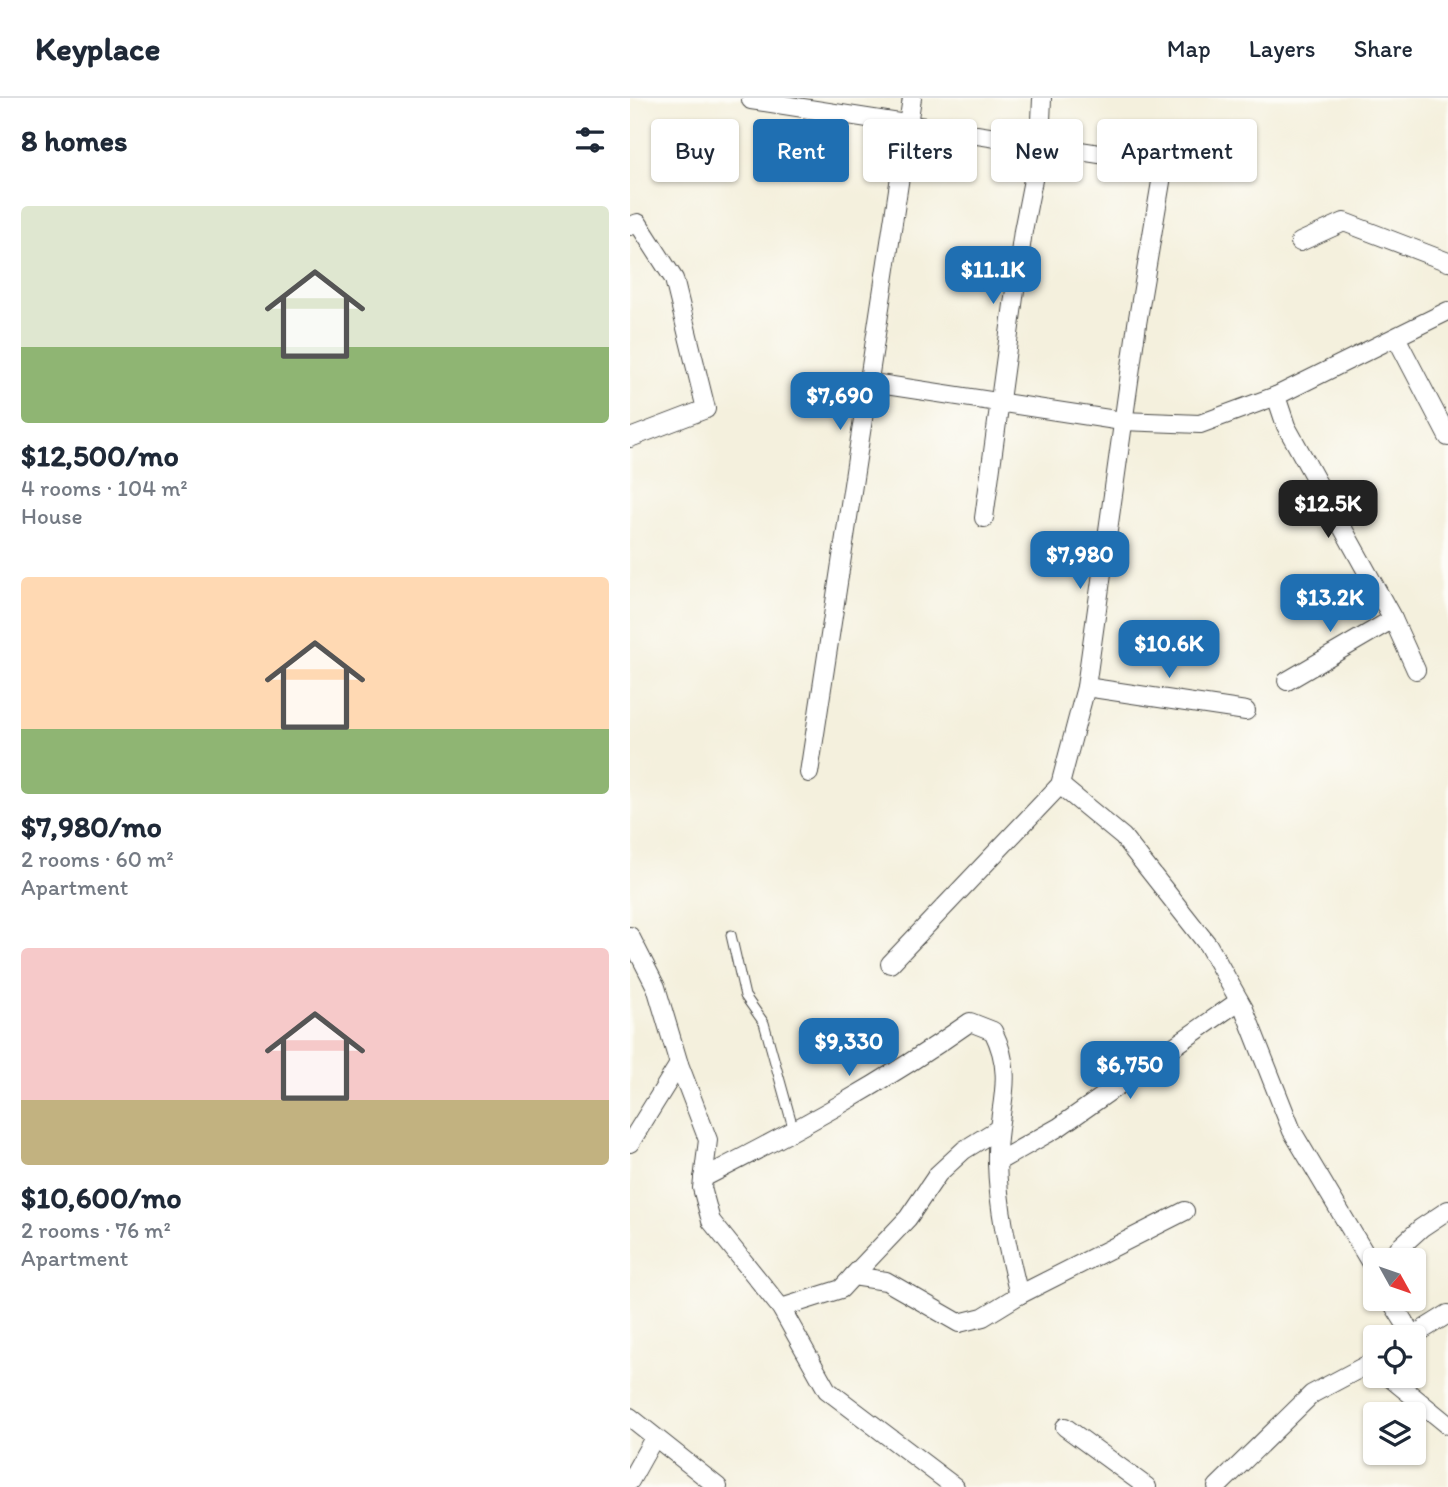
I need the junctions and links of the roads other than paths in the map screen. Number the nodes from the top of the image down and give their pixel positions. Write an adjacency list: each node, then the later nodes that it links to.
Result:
1 (912, 98): 5 (street)
2 (1042, 98): 6 (street)
3 (751, 100): 4 (street)
4 (871, 119)
5 (910, 119)
6 (1041, 119)
7 (1083, 151): 18 (street)
8 (899, 182): 15 (street)
9 (1033, 182): 17 (street)
10 (630, 226): 20 (street)
11 (1300, 242): 12 (street)
12 (1448, 262)
13 (1448, 312): 14 (street)
14 (1397, 339): 16 (street); 19 (street)
15 (866, 382): 17 (street); 27 (street)
16 (1276, 396): 18 (street); 22 (street)
17 (998, 403): 18 (street); 21 (street)
18 (1122, 421): 25 (street)
19 (1448, 437)
20 (630, 438)
21 (984, 518)
22 (1394, 620): 23 (street); 24 (street)
23 (1416, 670)
24 (1287, 681)
25 (1086, 687): 26 (street); 28 (street)
26 (1246, 711)
27 (809, 773)
28 (1060, 785): 31 (street); 32 (street)
29 (731, 935): 35 (lane)
30 (630, 936): 33 (street)
31 (891, 964)
32 (1239, 1001): 37 (street); 42 (street)
33 (679, 1064): 36 (street); 38 (street)
34 (998, 1129): 35 (street); 37 (street); 43 (street)
35 (794, 1132): 38 (street)
36 (630, 1143)
37 (997, 1162): 44 (street)
38 (703, 1178): 45 (street)
39 (1185, 1210): 44 (street)
40 (1448, 1210): 41 (street)
41 (1399, 1248)
42 (1363, 1251)
43 (853, 1276): 44 (street); 45 (street)
44 (1019, 1294)
45 (781, 1308): 55 (street)
46 (1448, 1314): 47 (street)
47 (1426, 1327)
48 (1363, 1368): 58 (street)
49 (1403, 1388): 51 (street)
50 (630, 1417): 53 (street)
51 (1448, 1425)
52 (1065, 1427): 57 (street)
53 (654, 1438): 54 (street); 56 (street)
54 (630, 1481)
55 (944, 1484)
56 (718, 1487)
57 (1146, 1487)
58 (1217, 1487)

